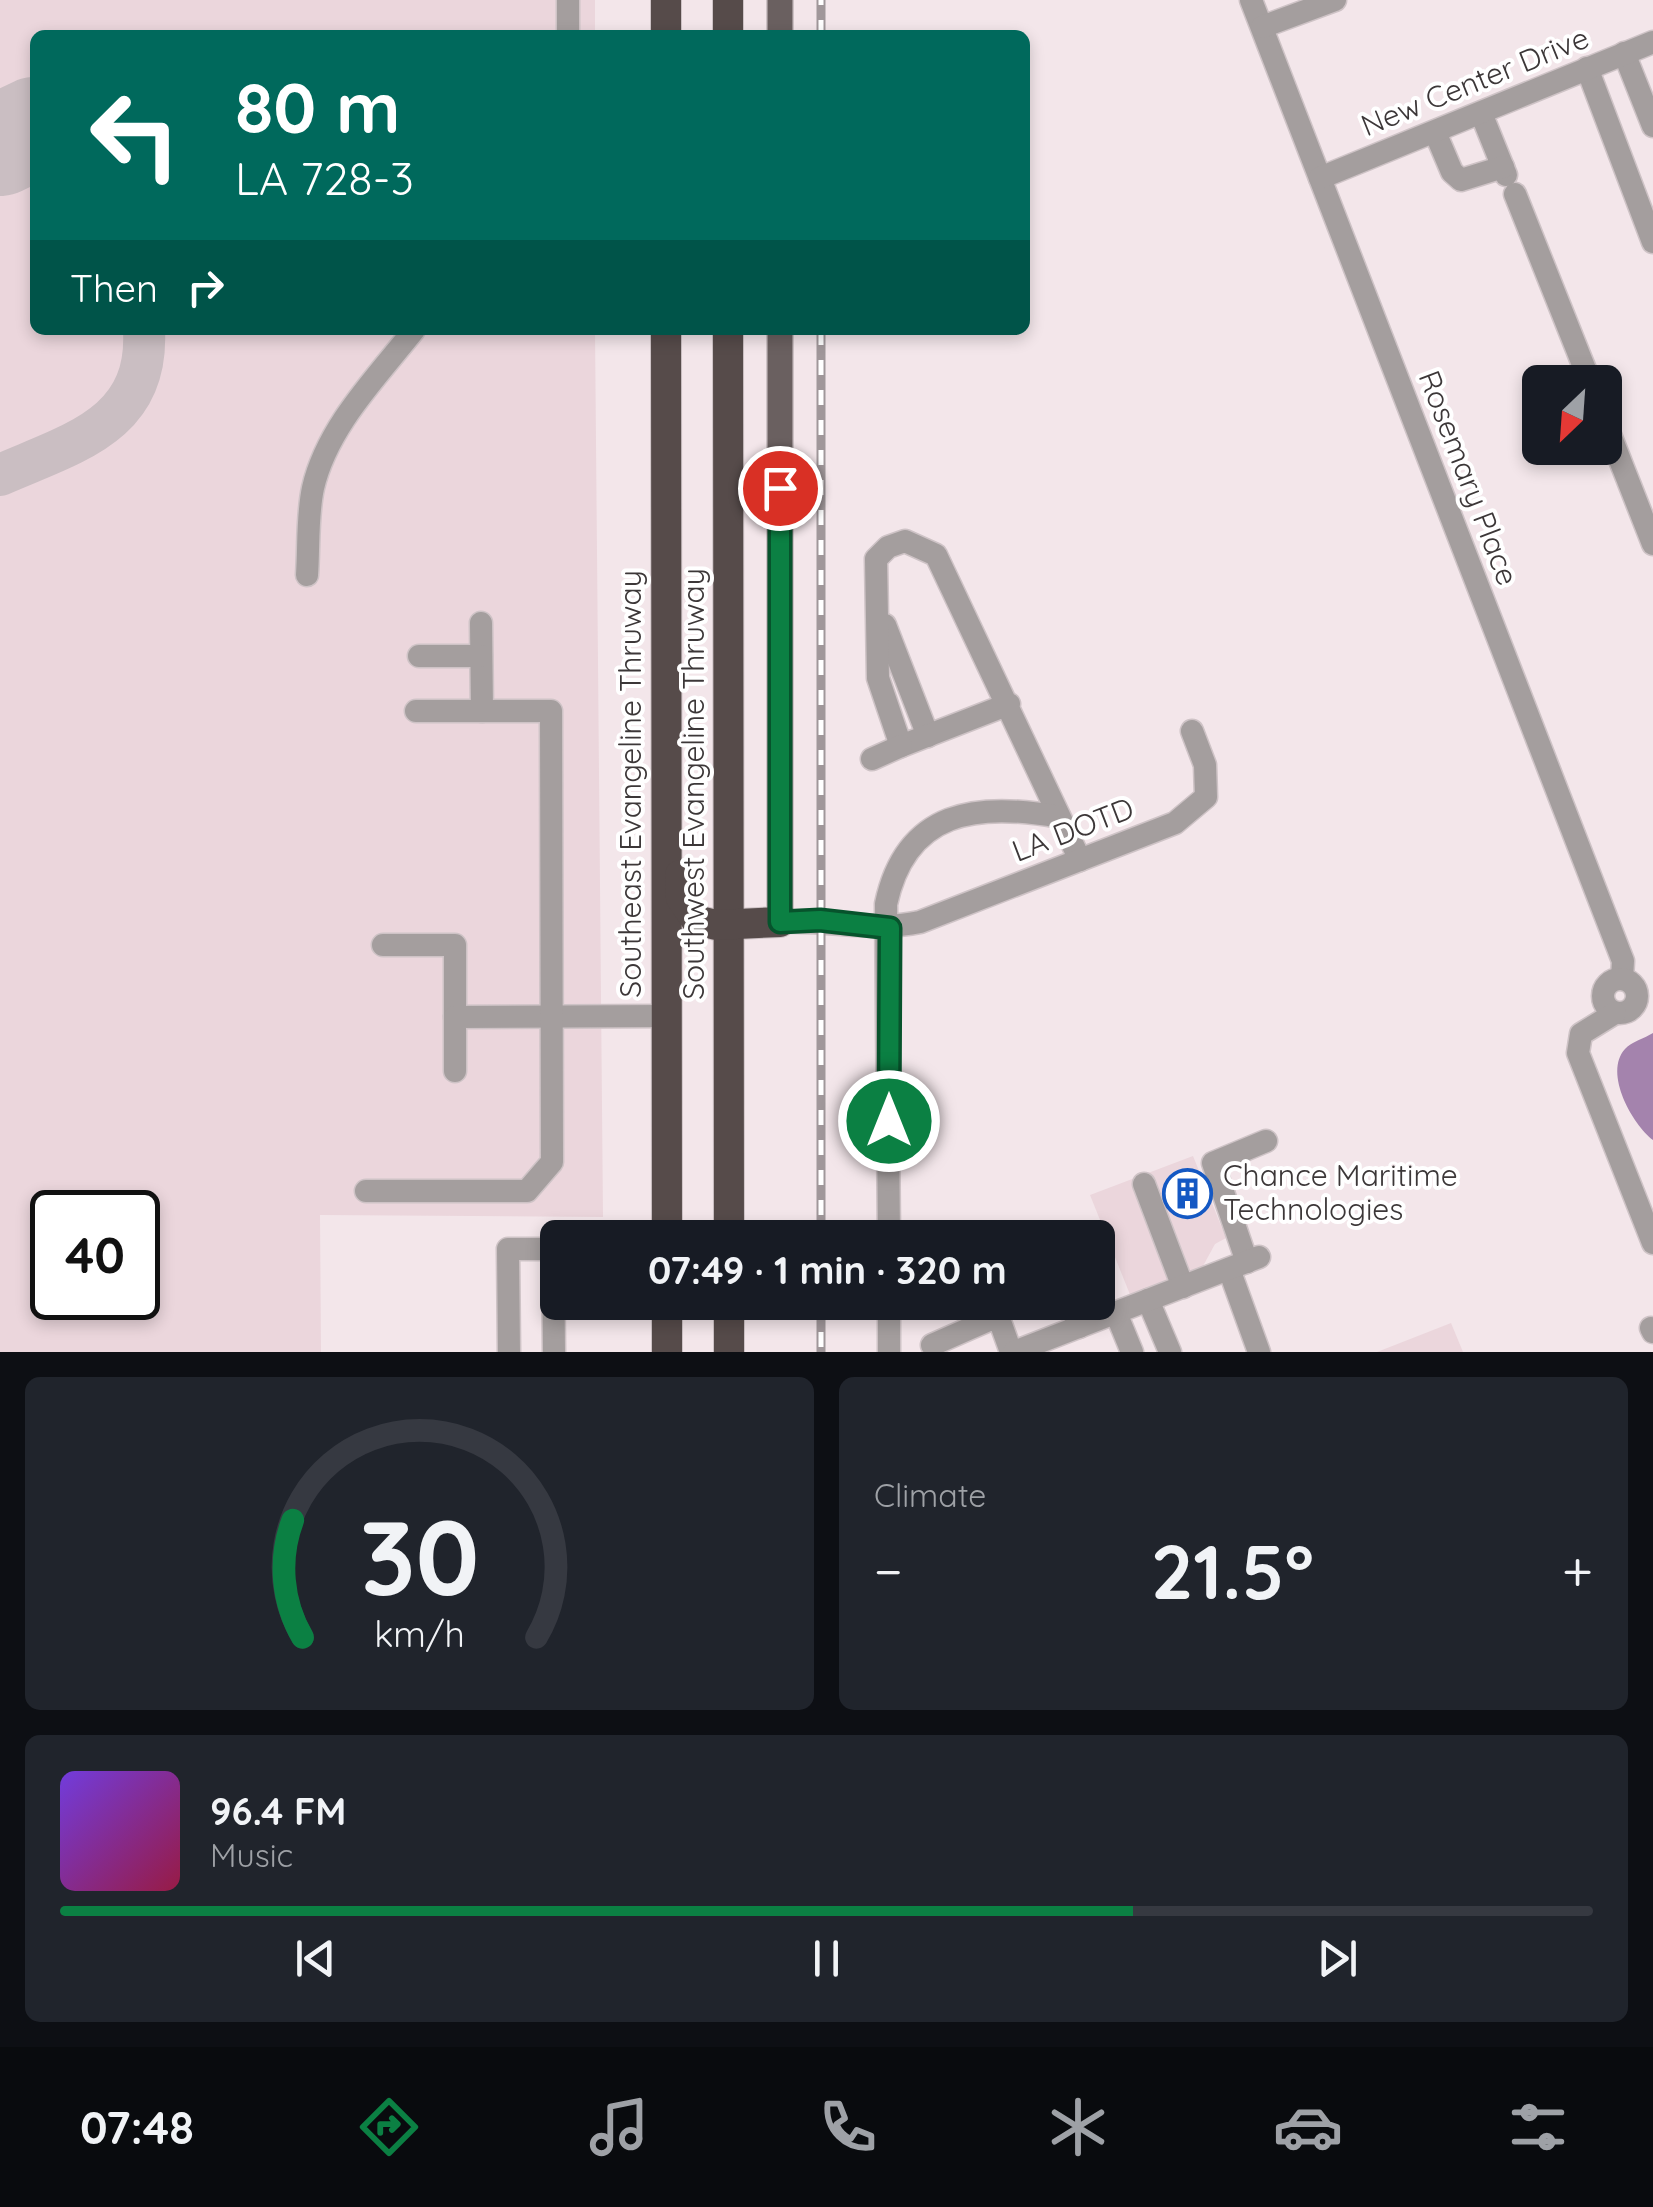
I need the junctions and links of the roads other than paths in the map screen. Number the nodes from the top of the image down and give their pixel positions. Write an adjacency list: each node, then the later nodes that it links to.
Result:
1 (568, 0): 8 (street)
2 (666, 0): 9 (highway)
3 (728, 0): 10 (highway)
4 (780, 0): 11 (main road)
5 (1251, 0): 7 (street, Rosemary Place)
6 (1335, 0): 7 (street)
7 (1262, 27): 18 (street, Rosemary Place)
8 (568, 30)
9 (666, 30)
10 (728, 30)
11 (780, 30)
12 (1653, 42): 13 (street, New Center Drive)
13 (1624, 53): 14 (street, New Center Drive); 16 (street)
14 (1586, 68): 15 (street, New Center Drive); 20 (street)
15 (1481, 113): 17 (street, New Center Drive); 19 (street)
16 (1653, 126)
17 (1435, 132): 18 (street, New Center Drive); 19 (street)
18 (1320, 178): 58 (street, Rosemary Place)
19 (1508, 178): 25 (street)
20 (1653, 242)
21 (410, 335): 28 (street)
22 (666, 335): 41 (highway, Southeast Evangeline Thruway)
23 (728, 335): 42 (highway, Southwest Evangeline Thruway)
24 (780, 335): 44 (main road)
25 (1583, 365)
26 (1622, 465): 27 (street)
27 (1653, 544)
28 (307, 574)
29 (880, 612): 33 (street); 37 (street); 38 (street)
30 (481, 623): 32 (street)
31 (419, 656): 32 (street)
32 (481, 656): 35 (street)
33 (1009, 704): 37 (street); 40 (street)
34 (416, 711): 35 (street)
35 (482, 711): 50 (street)
36 (1192, 731): 43 (street, LA DOTD)
37 (928, 736): 38 (street)
38 (901, 746): 39 (street)
39 (872, 759)
40 (1058, 817): 43 (street); 46 (street)
41 (666, 840): 45 (highway); 48 (highway, Southeast Evangeline Thruway)
42 (729, 856): 44 (highway); 45 (highway, Southwest Evangeline Thruway)
43 (1080, 860): 46 (street, LA DOTD)
44 (780, 922): 45 (highway); 46 (street)
45 (729, 924): 56 (highway, Southwest Evangeline Thruway)
46 (890, 928): 57 (street)
47 (383, 945): 49 (street)
48 (667, 1016): 50 (street); 55 (highway, Southeast Evangeline Thruway)
49 (455, 1017): 50 (street); 51 (street)
50 (551, 1017): 54 (street)
51 (455, 1071)
52 (1266, 1141): 59 (street)
53 (1144, 1184): 60 (street)
54 (366, 1191)
55 (667, 1220)
56 (729, 1220)
57 (889, 1220)
58 (1650, 1230)
59 (1245, 1262): 60 (street); 77 (street)
60 (1183, 1286): 61 (street)
61 (1148, 1300): 62 (street); 76 (street)
62 (1116, 1312): 67 (street); 75 (street)
63 (667, 1320): 71 (highway)
64 (729, 1320): 72 (highway)
65 (889, 1320): 73 (street)
66 (1077, 1320): 67 (street)
67 (1080, 1327): 74 (street)
68 (932, 1345): 74 (street)
69 (509, 1352): 70 (street)
70 (554, 1352)
71 (667, 1352)
72 (728, 1352)
73 (889, 1352)
74 (1012, 1352)
75 (1132, 1352)
76 (1170, 1352)
77 (1259, 1352)

